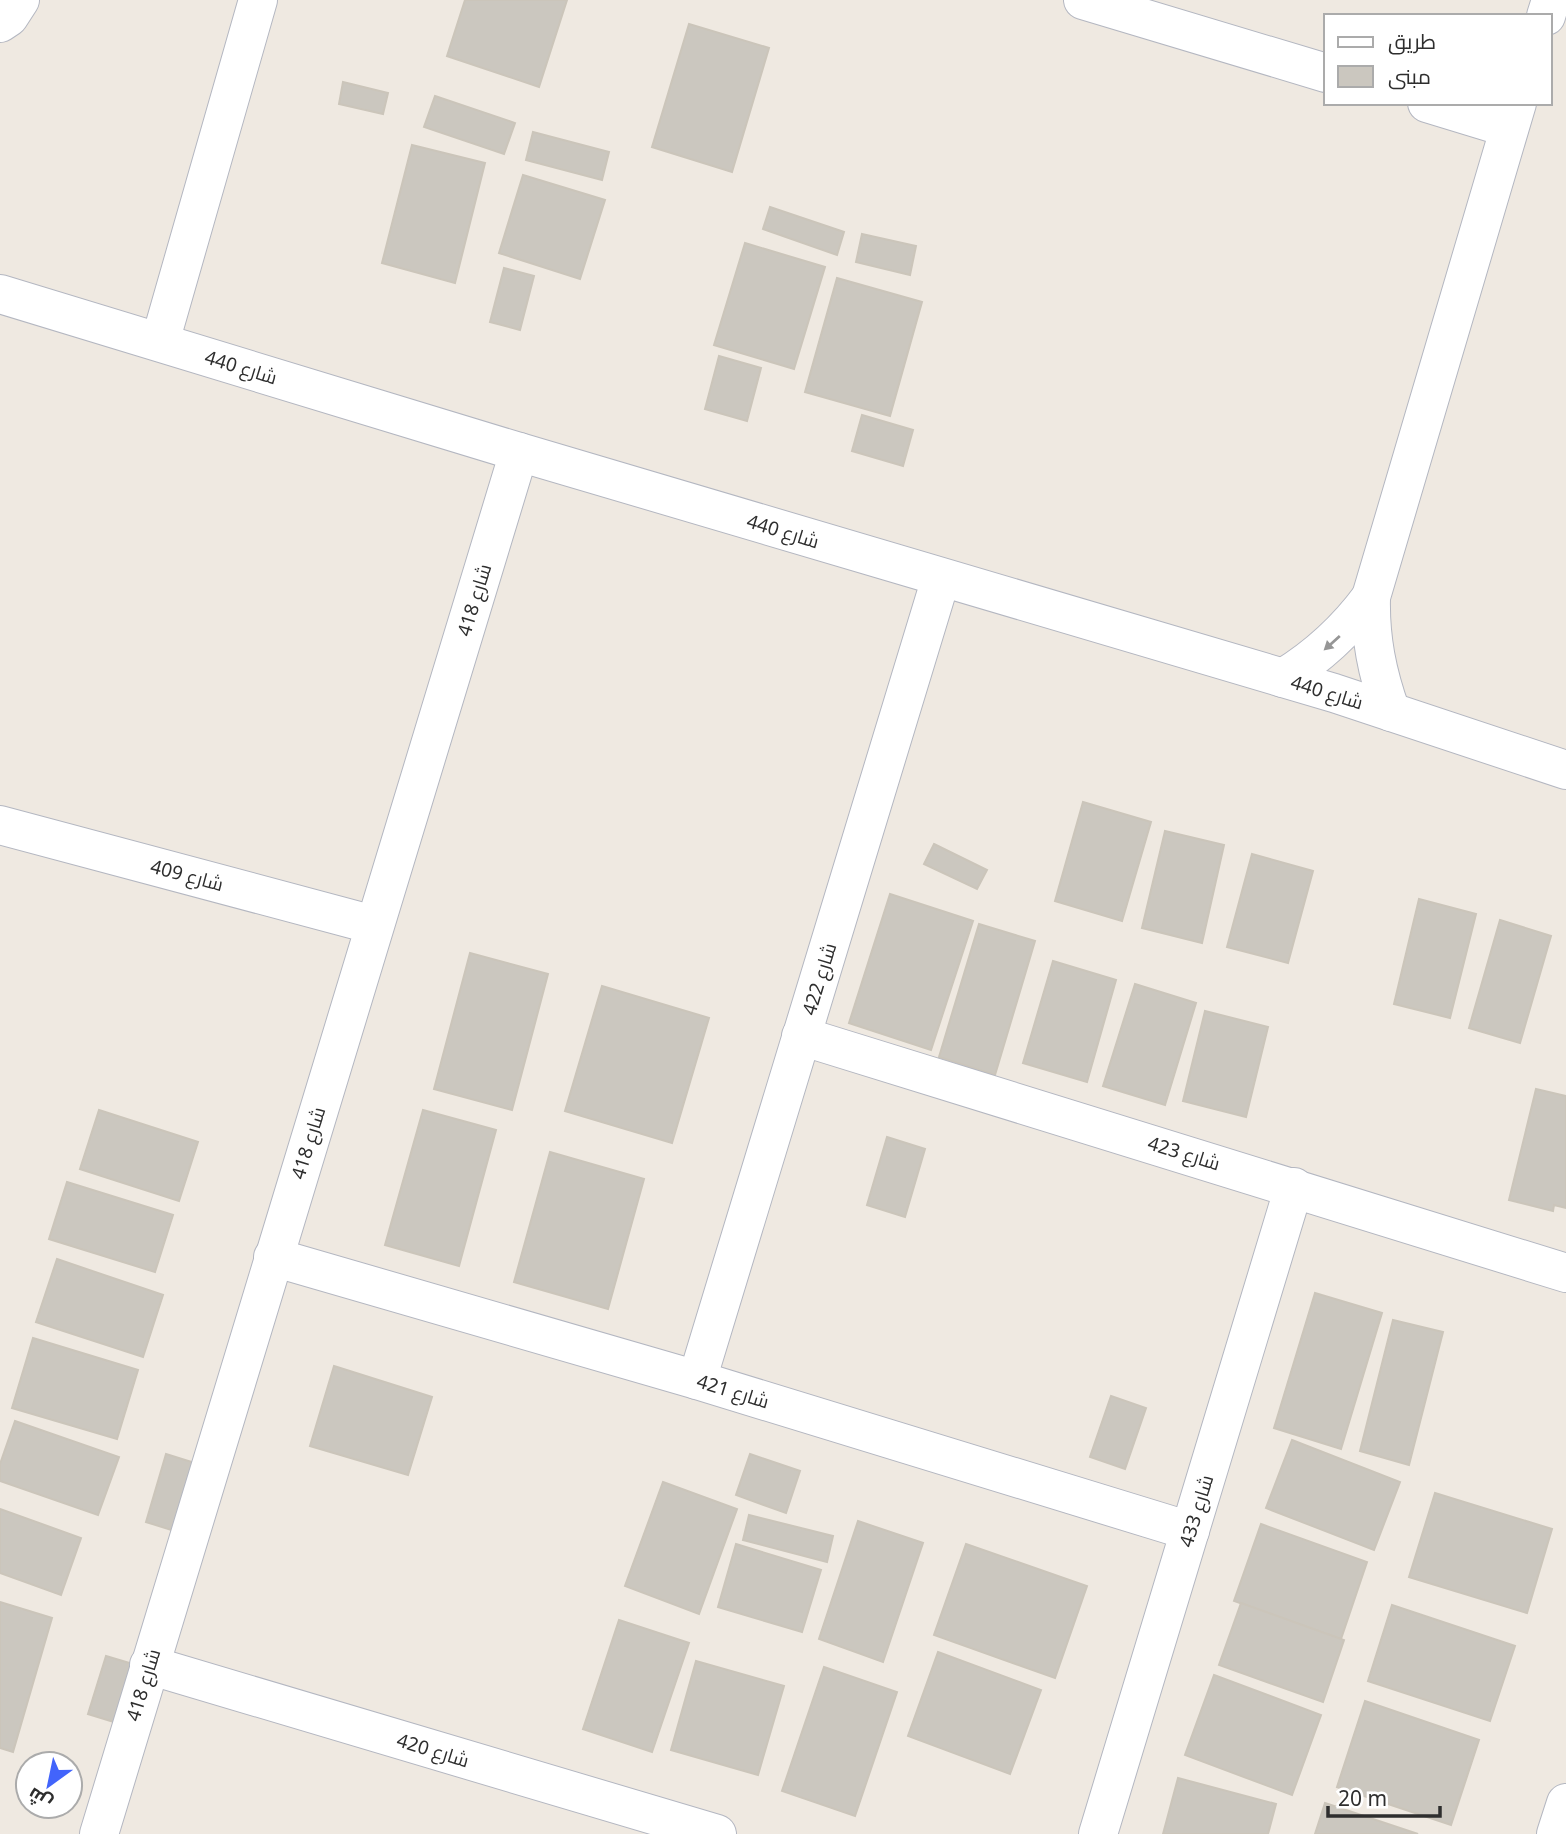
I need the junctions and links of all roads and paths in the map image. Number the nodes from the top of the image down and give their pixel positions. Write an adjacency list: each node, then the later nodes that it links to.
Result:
1 (20, 0): 4 (street)
2 (258, 0): 9 (street)
3 (1083, 0): 5 (street)
4 (0, 23)
5 (1324, 72)
6 (1440, 105): 7 (street)
7 (1513, 116): 12 (street)
8 (0, 294): 9 (street, شارع 440)
9 (160, 342): 10 (street, شارع 440)
10 (519, 452): 11 (street, شارع 440); 17 (street, شارع 418)
11 (941, 578): 13 (street, شارع 440); 18 (street, شارع 422)
12 (1371, 597): 13 (street, one-way to 13); 14 (street)
13 (1283, 678): 14 (street, شارع 440)
14 (1391, 712): 15 (street, شارع 440)
15 (1566, 770)
16 (0, 825): 17 (street, شارع 409)
17 (374, 925): 20 (street, شارع 418)
18 (801, 1036): 19 (street, شارع 423); 22 (street, شارع 422)
19 (1294, 1187): 21 (street, شارع 423); 23 (street, شارع 433)
20 (273, 1257): 22 (street, شارع 421); 24 (street, شارع 418)
21 (1566, 1273)
22 (697, 1380): 23 (street, شارع 421)
23 (1190, 1531): 28 (street, شارع 433)
24 (149, 1665): 26 (street, شارع 418); 27 (street, شارع 420)
25 (1566, 1803): 29 (street)
26 (99, 1834)
27 (717, 1834)
28 (1098, 1834)
29 (1556, 1834)

